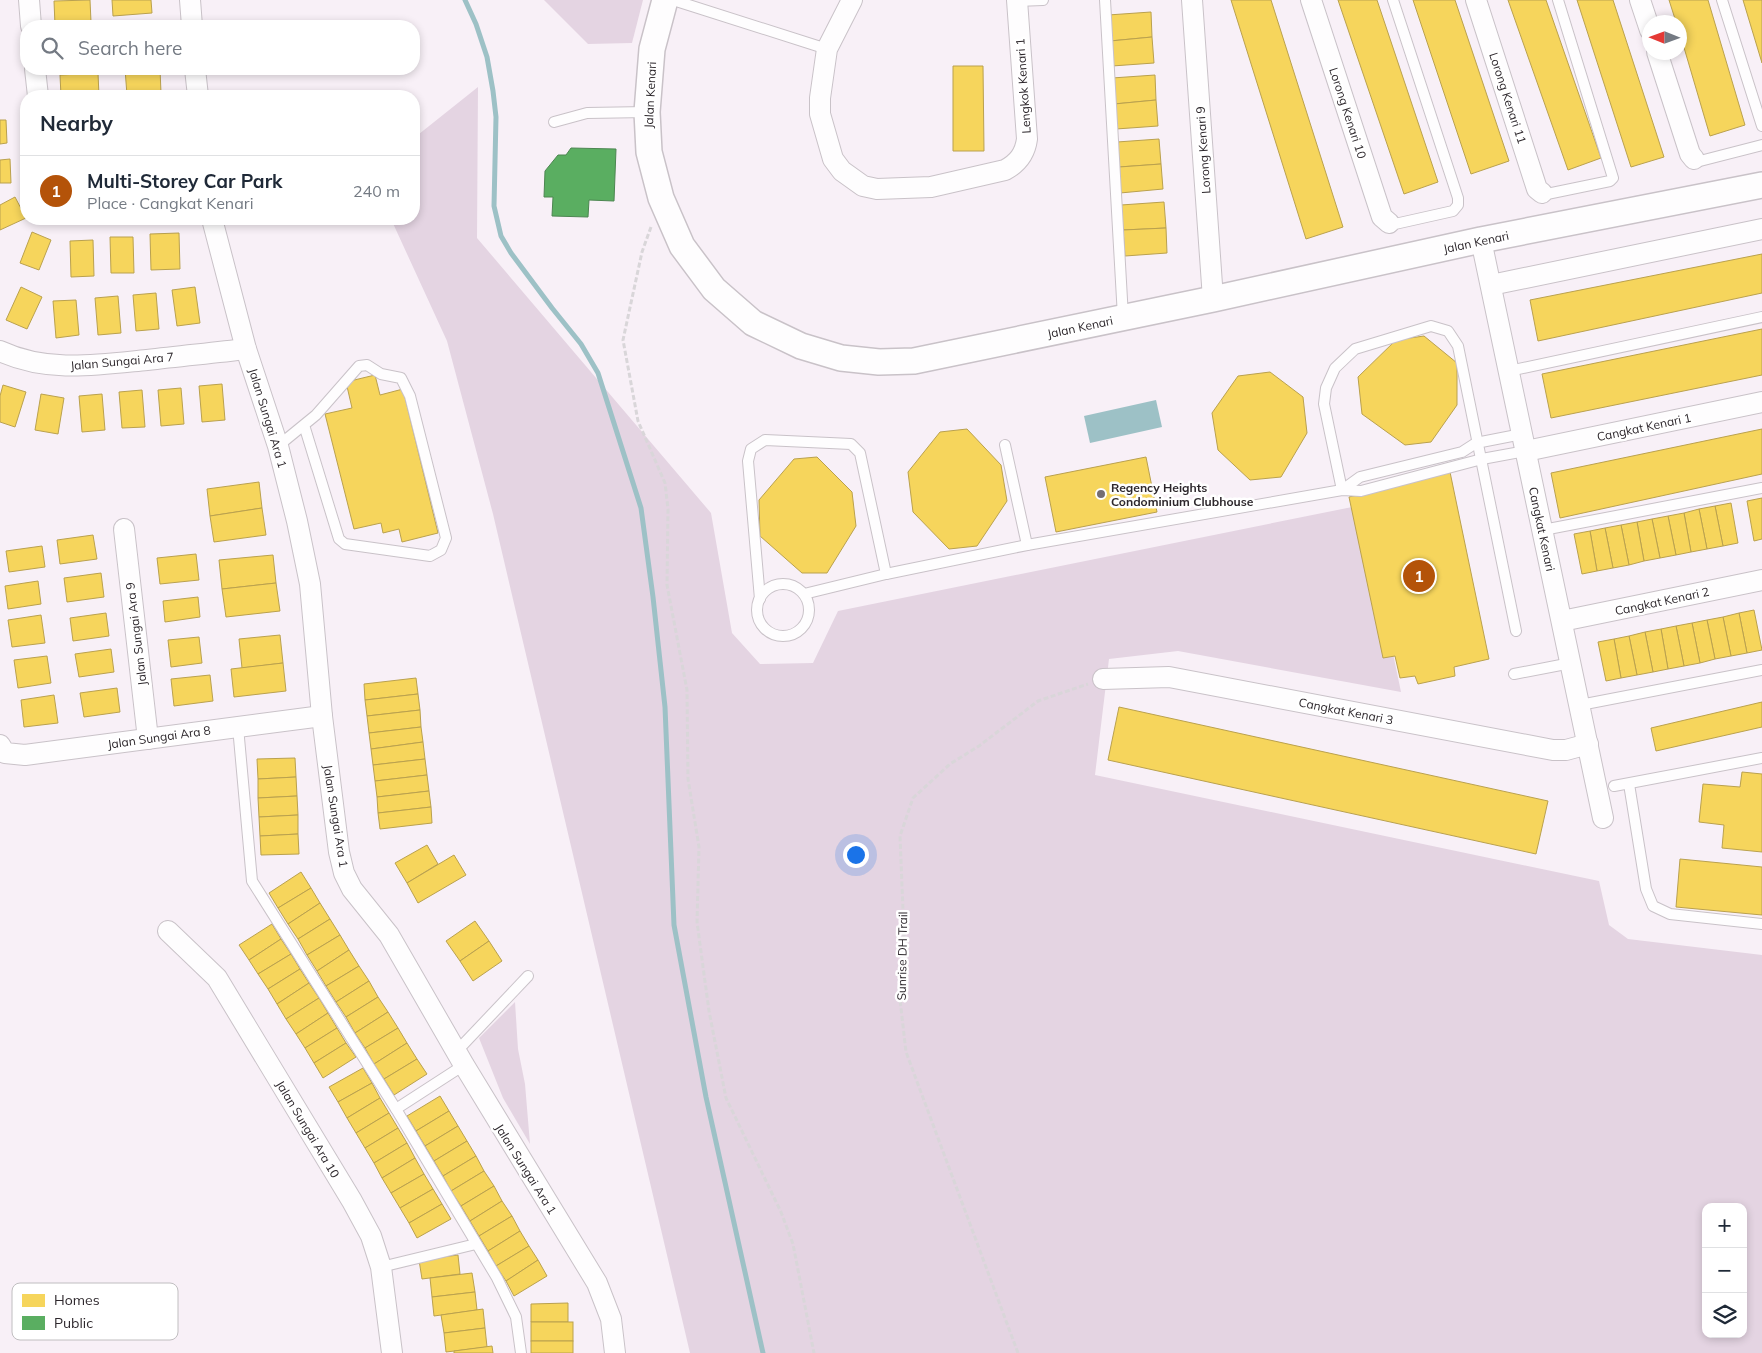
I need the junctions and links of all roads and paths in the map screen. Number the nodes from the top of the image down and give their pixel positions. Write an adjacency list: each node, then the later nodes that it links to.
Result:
1 (29, 0): 17 (street)
2 (190, 0): 18 (street)
3 (665, 0): 25 (street, Jalan Kenari)
4 (673, 0): 19 (lane)
5 (852, 0): 19 (street, Lengkok Kenari 1)
6 (1043, 0): 15 (lane)
7 (1104, 0): 40 (lane)
8 (1192, 0): 38 (street, Lorong Kenari 9)
9 (1311, 0): 33 (street, Lorong Kenari 10)
10 (1394, 0): 33 (lane)
11 (1476, 0): 31 (street, Lorong Kenari 11)
12 (1558, 0): 31 (lane)
13 (1640, 0): 16 (street)
14 (1722, 0): 27 (lane)
15 (1017, 1): 19 (street, Lengkok Kenari 1)
16 (1645, 15)
17 (31, 20)
18 (192, 20)
19 (827, 48)
20 (1660, 60): 29 (street)
21 (36, 75): 23 (street)
22 (196, 75): 24 (street)
23 (37, 90)
24 (197, 90)
25 (647, 112): 26 (lane); 32 (street, Jalan Kenari)
26 (554, 122)
27 (1762, 126)
28 (1762, 146): 29 (lane)
29 (1694, 159)
30 (1762, 185): 36 (street, Jalan Kenari)
31 (1542, 193)
32 (661, 198): 40 (street, Jalan Kenari); 85 (path)
33 (1389, 223)
34 (214, 225): 42 (street, Jalan Sungai Ara 1)
35 (1762, 229): 37 (street)
36 (1481, 240): 37 (street, Cangkat Kenari); 38 (street, Jalan Kenari)
37 (1491, 285): 43 (street, Cangkat Kenari)
38 (1213, 300): 40 (street, Jalan Kenari)
39 (1762, 317): 43 (lane)
40 (1124, 318)
41 (0, 350): 42 (street, Jalan Sungai Ara 7)
42 (246, 350): 49 (street, Jalan Sungai Ara 1)
43 (1509, 371): 46 (street, Cangkat Kenari)
44 (1762, 402): 46 (street, Cangkat Kenari 1)
45 (304, 425): 45 (lane); 49 (lane)
46 (1524, 442): 47 (lane); 50 (lane); 54 (street, Cangkat Kenari)
47 (1479, 443): 50 (lane); 52 (lane); 52 (lane)
48 (1005, 445): 55 (lane)
49 (278, 446): 67 (street, Jalan Sungai Ara 1)
50 (1482, 459): 52 (lane); 61 (lane)
51 (1762, 488): 54 (lane)
52 (1342, 490): 55 (lane)
53 (124, 529): 69 (street, Jalan Sungai Ara 9)
54 (1542, 530): 60 (street, Cangkat Kenari)
55 (1027, 545): 56 (lane)
56 (886, 574): 58 (lane); 59 (lane)
57 (1762, 580): 60 (street, Cangkat Kenari 2)
58 (804, 594): 59 (lane); 59 (lane)
59 (760, 599)
60 (1562, 621): 62 (street, Cangkat Kenari)
61 (1516, 631)
62 (1571, 663): 64 (lane); 66 (street, Cangkat Kenari)
63 (1762, 670): 66 (lane)
64 (1514, 674)
65 (1103, 679): 70 (street, Cangkat Kenari 3); 86 (path, Sunrise DH Trail)
66 (1580, 706): 70 (street, Cangkat Kenari)
67 (322, 716): 68 (street, Jalan Sungai Ara 8); 78 (street, Jalan Sungai Ara 1)
68 (238, 727): 69 (street, Jalan Sungai Ara 8); 79 (lane)
69 (148, 738): 71 (street, Jalan Sungai Ara 8)
70 (1588, 744): 73 (street, Cangkat Kenari)
71 (0, 745)
72 (1762, 758): 73 (lane)
73 (1613, 786): 74 (street, Cangkat Kenari); 75 (lane)
74 (1603, 818)
75 (1762, 924)
76 (168, 931): 81 (street, Jalan Sungai Ara 10)
77 (528, 976): 78 (lane)
78 (460, 1059): 79 (lane); 84 (street, Jalan Sungai Ara 1)
79 (396, 1109): 80 (lane)
80 (476, 1244): 81 (lane); 83 (lane)
81 (381, 1266): 82 (street, Jalan Sungai Ara 10)
82 (392, 1353)
83 (521, 1353)
84 (615, 1353)
85 (814, 1353)
86 (1018, 1353)

